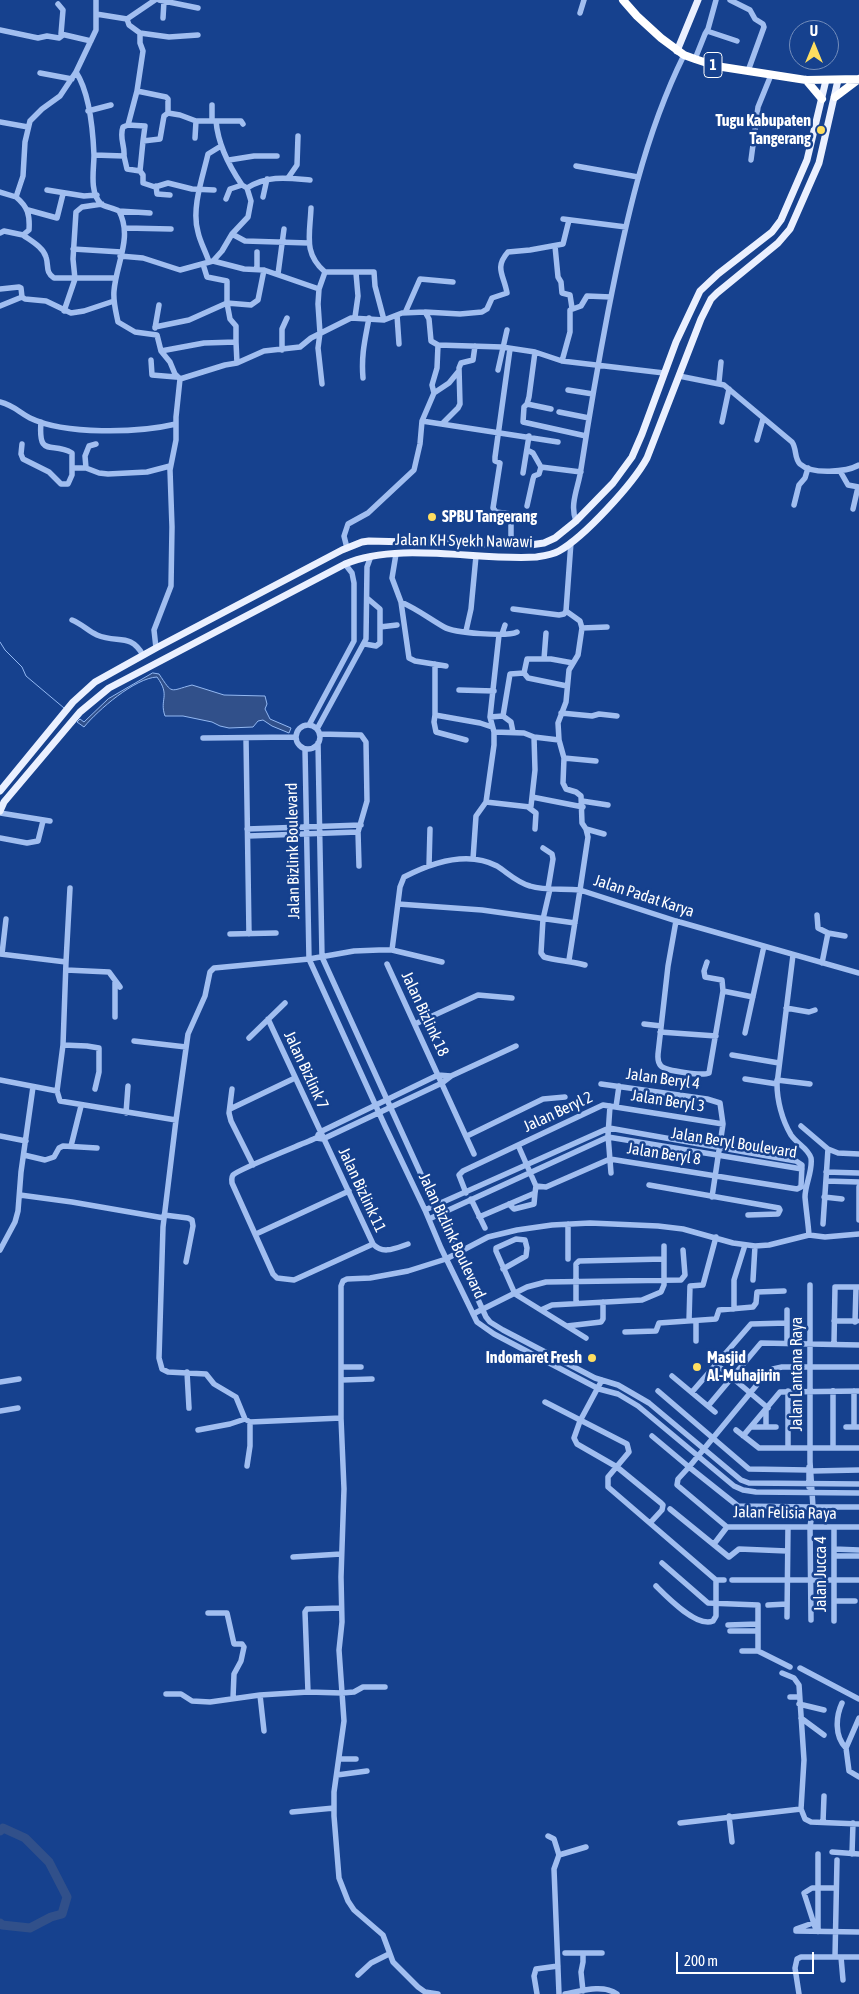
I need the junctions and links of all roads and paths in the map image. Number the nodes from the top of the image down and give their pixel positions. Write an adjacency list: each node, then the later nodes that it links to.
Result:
1 (96, 0): 11 (street)
2 (159, 0): 9 (street); 12 (street); 13 (street)
3 (584, 0): 10 (street)
4 (623, 0): 21 (highway, 1)
5 (698, 0): 21 (main road)
6 (716, 0): 15 (street)
7 (730, 0): 23 (street)
8 (58, 4): 17 (street)
9 (198, 8)
10 (580, 13)
11 (96, 14): 13 (street); 20 (street)
12 (163, 18)
13 (127, 19): 16 (street)
14 (0, 30): 17 (street)
15 (707, 31): 19 (street); 22 (street)
16 (140, 34): 18 (street); 32 (street)
17 (63, 35): 20 (street)
18 (198, 35)
19 (737, 41)
20 (91, 42): 24 (street)
21 (680, 53): 22 (highway, 1); 56 (street)
22 (695, 60): 23 (highway, 1)
23 (748, 71): 26 (highway, 1)
24 (76, 72): 27 (street); 37 (street)
25 (40, 73): 27 (street)
26 (771, 75): 29 (highway, 1); 53 (street)
27 (72, 79): 44 (street)
28 (859, 79): 31 (highway, 1); 33 (highway)
29 (806, 80): 30 (highway, 1); 34 (highway)
30 (826, 80): 31 (highway, 1); 34 (main road, Jalan KH Syekh Nawawi)
31 (838, 80): 33 (main road, Jalan KH Syekh Nawawi)
32 (137, 91): 38 (street); 42 (street)
33 (835, 97): 82 (main road, Jalan KH Syekh Nawawi)
34 (822, 99): 77 (main road, Jalan KH Syekh Nawawi)
35 (111, 105): 37 (street)
36 (212, 105): 40 (street)
37 (88, 111): 49 (street)
38 (168, 113): 39 (street); 47 (street)
39 (196, 121): 40 (street); 46 (street)
40 (214, 121): 43 (street); 48 (street)
41 (0, 122): 44 (street)
42 (128, 124): 47 (street); 50 (street)
43 (243, 124)
44 (28, 127): 69 (street)
45 (298, 136): 57 (street)
46 (195, 138)
47 (143, 141): 55 (street)
48 (221, 146): 52 (street); 63 (street)
49 (94, 155): 50 (street); 68 (street)
50 (124, 156): 55 (street)
51 (277, 156): 52 (street)
52 (229, 160): 61 (street)
53 (751, 160)
54 (576, 166): 56 (street)
55 (140, 171): 60 (street)
56 (638, 177): 78 (street)
57 (288, 178): 58 (street); 59 (street)
58 (268, 179): 61 (street); 70 (street)
59 (310, 180)
60 (156, 186): 63 (street); 67 (street)
61 (244, 187): 71 (street); 84 (street)
62 (47, 190): 66 (street)
63 (200, 190): 64 (street); 92 (street)
64 (214, 190)
65 (0, 192): 69 (street)
66 (63, 194): 68 (street); 74 (street)
67 (170, 195)
68 (97, 196): 72 (street)
69 (16, 197): 74 (street)
70 (263, 197)
71 (226, 199)
72 (102, 204): 75 (street); 89 (street)
73 (311, 208): 87 (street)
74 (28, 210): 85 (street)
75 (119, 211): 76 (street); 79 (street)
76 (150, 213)
77 (781, 220): 82 (main road); 136 (main road, Jalan KH Syekh Nawawi)
78 (626, 227): 88 (street); 103 (street)
79 (125, 228): 80 (street); 91 (street)
80 (171, 229)
81 (284, 229): 86 (street)
82 (790, 229): 137 (main road, Jalan KH Syekh Nawawi)
83 (0, 233): 85 (street)
84 (232, 234): 86 (street); 92 (street)
85 (23, 235): 98 (street)
86 (283, 242): 87 (street); 96 (street)
87 (309, 244): 94 (street)
88 (555, 246): 108 (street); 110 (street)
89 (73, 249): 91 (street); 98 (street)
90 (257, 252): 93 (street)
91 (121, 254): 92 (street); 97 (street)
92 (208, 263): 93 (street); 105 (street)
93 (260, 269): 96 (street); 105 (street)
94 (325, 272): 95 (street); 101 (street)
95 (356, 273): 113 (street); 116 (street)
96 (278, 274): 101 (street)
97 (116, 278): 98 (street); 104 (street)
98 (74, 279): 109 (street)
99 (453, 282): 111 (street)
100 (0, 289): 102 (street)
101 (319, 289): 119 (street)
102 (22, 297): 106 (street); 109 (street)
103 (611, 297): 108 (street); 133 (street)
104 (114, 301): 109 (street); 117 (street)
105 (227, 303): 117 (street); 120 (street)
106 (0, 306)
107 (159, 306): 117 (street)
108 (572, 308): 130 (street)
109 (64, 311)
110 (425, 312): 111 (street); 122 (street)
111 (405, 313): 112 (street)
112 (397, 315): 116 (street); 121 (street)
113 (356, 317): 115 (street); 119 (street)
114 (287, 318): 126 (street)
115 (369, 318): 116 (street); 139 (street)
116 (384, 320)
117 (155, 330): 127 (street)
118 (507, 330): 124 (street)
119 (320, 333): 126 (street); 141 (street)
120 (236, 342): 127 (street); 132 (street)
121 (399, 344)
122 (438, 345): 123 (street); 144 (street)
123 (475, 346): 124 (street); 135 (street)
124 (502, 347): 125 (street); 134 (street)
125 (510, 349): 128 (street); 157 (street)
126 (282, 350): 132 (street)
127 (161, 351): 138 (street)
128 (535, 352): 130 (street); 147 (street)
129 (151, 360): 138 (street)
130 (562, 361): 133 (street)
131 (721, 362): 140 (street)
132 (237, 364): 138 (street)
133 (598, 366): 136 (street); 145 (street)
134 (498, 370)
135 (458, 372): 144 (street); 156 (street)
136 (664, 373): 180 (main road, Jalan KH Syekh Nawawi)
137 (679, 376): 140 (street); 181 (main road, Jalan KH Syekh Nawawi)
138 (178, 378): 155 (street)
139 (363, 378)
140 (719, 382): 142 (street)
141 (322, 384)
142 (728, 389): 151 (street); 154 (street)
143 (568, 390): 145 (street)
144 (434, 394): 152 (street)
145 (593, 394): 150 (street)
146 (0, 402): 153 (street)
147 (527, 404): 148 (street); 159 (street)
148 (551, 409)
149 (559, 412): 150 (street)
150 (589, 418): 159 (street)
151 (763, 419): 160 (street); 172 (street)
152 (422, 421): 156 (street); 183 (street)
153 (41, 422): 155 (street); 165 (street)
154 (722, 422)
155 (176, 424): 168 (street)
156 (442, 424): 157 (street)
157 (498, 433): 158 (street); 182 (street)
158 (528, 436): 161 (street); 164 (street)
159 (586, 436): 174 (street)
160 (757, 440)
161 (558, 442)
162 (22, 444): 170 (street)
163 (96, 444): 166 (street)
164 (527, 450): 169 (street); 175 (street)
165 (73, 455): 166 (street); 170 (street)
166 (85, 456): 171 (street)
167 (859, 464): 173 (street)
168 (170, 466): 171 (street); 203 (street)
169 (541, 467): 174 (street); 178 (street)
170 (73, 468): 171 (street)
171 (86, 468)
172 (808, 468): 173 (street); 177 (street)
173 (840, 471): 176 (street)
174 (581, 472): 180 (street)
175 (523, 473)
176 (858, 487): 179 (street)
177 (794, 505)
178 (527, 506)
179 (853, 509)
180 (576, 521): 182 (main road, Jalan KH Syekh Nawawi)
181 (571, 542): 186 (main road, Jalan KH Syekh Nawawi); 191 (street)
182 (511, 544): 183 (main road, Jalan KH Syekh Nawawi)
183 (348, 548): 203 (main road, Jalan KH Syekh Nawawi)
184 (396, 554): 185 (main road, Jalan KH Syekh Nawawi); 186 (main road, Jalan KH Syekh Nawawi); 189 (street)
185 (371, 556): 187 (main road, Jalan KH Syekh Nawawi); 188 (street)
186 (476, 556): 198 (street)
187 (345, 564): 220 (street); 240 (main road, Jalan KH Syekh Nawawi)
188 (367, 598): 195 (street); 202 (street)
189 (401, 602): 198 (street); 207 (street)
190 (513, 608): 191 (street)
191 (566, 611): 197 (street)
192 (72, 620): 204 (street)
193 (396, 625): 195 (street)
194 (505, 625): 201 (street)
195 (380, 627): 202 (street)
196 (607, 627): 197 (street)
197 (582, 628): 206 (street)
198 (466, 631): 201 (street)
199 (517, 632): 201 (street)
200 (546, 633): 205 (street)
201 (500, 634): 210 (street)
202 (365, 644): 222 (street)
203 (156, 648): 204 (main road, Jalan KH Syekh Nawawi)
204 (143, 655): 234 (main road, Jalan KH Syekh Nawawi)
205 (544, 659): 206 (street); 209 (street)
206 (573, 663): 212 (street)
207 (435, 664): 208 (street); 216 (street)
208 (446, 666)
209 (524, 673): 211 (street); 212 (street)
210 (495, 679): 211 (street); 214 (street)
211 (508, 682): 217 (street)
212 (567, 686): 215 (street)
213 (459, 690): 214 (street)
214 (494, 691): 219 (street)
215 (561, 712): 218 (street); 229 (street)
216 (435, 715): 221 (street); 228 (street)
217 (503, 716): 219 (street); 223 (street)
218 (618, 716)
219 (490, 717): 221 (street)
220 (309, 724): 222 (street); 224 (street)
221 (493, 729): 223 (street); 236 (street)
222 (319, 732): 230 (street); 243 (street)
223 (513, 732): 225 (street)
224 (295, 737): 227 (street); 231 (street)
225 (534, 737): 229 (street); 235 (street)
226 (203, 738): 227 (street)
227 (246, 738): 245 (street)
228 (466, 740)
229 (559, 740): 232 (street)
230 (318, 743): 231 (street); 249 (street, Jalan Bizlink Boulevard)
231 (304, 749): 248 (street, Jalan Bizlink Boulevard)
232 (564, 758): 233 (street); 237 (street)
233 (596, 761)
234 (0, 792)
235 (532, 798): 237 (street); 239 (street)
236 (486, 802): 239 (street); 255 (street)
237 (582, 804): 238 (street); 244 (street, Jalan Padat Karya)
238 (608, 805)
239 (528, 807): 247 (street)
240 (0, 812): 241 (street)
241 (42, 821): 242 (street); 253 (street)
242 (50, 821)
243 (362, 825): 249 (street); 250 (street)
244 (586, 828): 251 (street); 260 (street, Jalan Padat Karya)
245 (247, 829): 248 (street); 252 (street)
246 (430, 829): 257 (street)
247 (535, 829)
248 (306, 830): 249 (street); 252 (street); 273 (street, Jalan Bizlink Boulevard)
249 (320, 830): 250 (street); 272 (street, Jalan Bizlink Boulevard)
250 (358, 832): 256 (street)
251 (604, 834)
252 (248, 836): 270 (street)
253 (0, 838)
254 (543, 848): 259 (street)
255 (474, 859): 257 (street); 259 (street)
256 (359, 866)
257 (429, 866): 261 (street)
258 (70, 888): 281 (street)
259 (549, 889): 260 (street); 264 (street)
260 (580, 890): 265 (street, Jalan Padat Karya); 266 (street)
261 (398, 904): 264 (street); 275 (street)
262 (817, 915): 268 (street)
263 (6, 919): 276 (street)
264 (543, 919): 266 (street); 280 (street)
265 (676, 921): 274 (street, Jalan Padat Karya); 303 (street)
266 (575, 923): 280 (street)
267 (276, 933): 270 (street)
268 (828, 933): 271 (street); 284 (street)
269 (230, 934): 270 (street)
270 (249, 934)
271 (845, 936)
272 (321, 943): 273 (street); 278 (street, Jalan Bizlink Boulevard)
273 (308, 944): 279 (street, Jalan Bizlink Boulevard)
274 (764, 946): 277 (street, Jalan Padat Karya); 294 (street)
275 (392, 950): 278 (street); 282 (street)
276 (1, 954): 281 (street)
277 (793, 955): 284 (street, Jalan Padat Karya); 297 (street)
278 (322, 957): 279 (street); 288 (street, Jalan Bizlink Boulevard)
279 (309, 959): 290 (street, Jalan Bizlink Boulevard); 310 (street)
280 (569, 960): 286 (street)
281 (66, 962): 287 (street)
282 (442, 962)
283 (707, 962): 293 (street)
284 (822, 963): 289 (street, Jalan Padat Karya)
285 (387, 964): 301 (street, Jalan Bizlink 18)
286 (585, 965)
287 (66, 970): 291 (street); 308 (street)
288 (328, 971): 290 (street); 329 (street, Jalan Bizlink Boulevard)
289 (859, 973)
290 (317, 977): 331 (street, Jalan Bizlink Boulevard)
291 (115, 979): 292 (street); 299 (street)
292 (120, 987)
293 (723, 991): 294 (street); 305 (street)
294 (753, 997): 304 (street)
295 (512, 998): 301 (street)
296 (284, 1003): 300 (street)
297 (786, 1008): 298 (street); 312 (street)
298 (815, 1010)
299 (115, 1017)
300 (268, 1019): 306 (street); 315 (street, Jalan Bizlink 7)
301 (415, 1024): 313 (street, Jalan Bizlink 18)
302 (644, 1024): 303 (street)
303 (661, 1029): 305 (street); 305 (street)
304 (745, 1033)
305 (716, 1036)
306 (249, 1038)
307 (134, 1041): 310 (street)
308 (63, 1045): 325 (street); 327 (street)
309 (516, 1046): 314 (street)
310 (186, 1047): 337 (street)
311 (732, 1055): 312 (street)
312 (779, 1063): 318 (street)
313 (438, 1076): 314 (street); 319 (street, Jalan Bizlink 18); 329 (street)
314 (451, 1076): 319 (street)
315 (294, 1078): 334 (street); 340 (street, Jalan Bizlink 7)
316 (745, 1079): 318 (street)
317 (0, 1080): 324 (street)
318 (777, 1082): 321 (street); 389 (street)
319 (442, 1083): 333 (street); 343 (street, Jalan Bizlink 18)
320 (601, 1084): 323 (street, Jalan Beryl 4)
321 (810, 1084)
322 (128, 1086): 335 (street)
323 (619, 1086): 332 (street); 338 (street, Jalan Beryl 4)
324 (33, 1087): 327 (street); 346 (street)
325 (95, 1089)
326 (232, 1089): 334 (street)
327 (57, 1091): 330 (street)
328 (565, 1097): 343 (street)
329 (389, 1100): 331 (street); 333 (street, Jalan Bizlink Boulevard)
330 (81, 1106): 335 (street); 348 (street)
331 (376, 1106): 336 (street, Jalan Bizlink Boulevard); 340 (street)
332 (613, 1106): 338 (street, Jalan Beryl 3); 341 (street); 347 (street, Jalan Beryl 2)
333 (392, 1107): 336 (street); 376 (street, Jalan Bizlink Boulevard)
334 (230, 1109): 356 (street)
335 (126, 1113): 337 (street)
336 (380, 1113): 345 (street); 378 (street, Jalan Bizlink Boulevard)
337 (176, 1120): 380 (street)
338 (723, 1124): 351 (street)
339 (801, 1126): 350 (street)
340 (320, 1132): 344 (street); 345 (street, Jalan Bizlink 7)
341 (608, 1133): 351 (street, Jalan Beryl Boulevard); 355 (street); 357 (street)
342 (0, 1136): 346 (street)
343 (467, 1136): 352 (street, Jalan Bizlink 18)
344 (316, 1138): 345 (street); 356 (street)
345 (323, 1139): 368 (street, Jalan Bizlink 11)
346 (26, 1141): 354 (street)
347 (518, 1145): 357 (street); 369 (street, Jalan Beryl 2)
348 (71, 1146): 349 (street); 354 (street)
349 (97, 1148)
350 (828, 1149): 353 (street); 359 (street)
351 (718, 1151): 358 (street, Jalan Beryl Boulevard); 362 (street)
352 (474, 1154)
353 (859, 1154)
354 (24, 1155): 370 (street)
355 (610, 1159): 360 (street); 362 (street, Jalan Beryl 8); 367 (street)
356 (254, 1165): 387 (street)
357 (528, 1168): 367 (street); 369 (street); 373 (street)
358 (802, 1169): 362 (street, Jalan Beryl 8)
359 (826, 1172): 361 (street); 363 (street)
360 (611, 1173)
361 (859, 1173)
362 (714, 1176): 371 (street)
363 (826, 1181): 364 (street); 372 (street)
364 (859, 1182)
365 (649, 1185): 371 (street)
366 (859, 1187): 383 (street)
367 (536, 1189): 374 (street); 374 (street)
368 (349, 1192): 387 (street); 391 (street, Jalan Bizlink 11)
369 (466, 1192): 376 (street)
370 (20, 1195): 380 (street); 396 (street)
371 (712, 1197): 375 (street)
372 (824, 1197): 377 (street); 385 (street)
373 (471, 1199): 379 (street); 381 (street)
374 (509, 1204): 381 (street)
375 (750, 1204): 375 (street)
376 (435, 1206): 378 (street); 379 (street, Jalan Bizlink Boulevard)
377 (842, 1207)
378 (425, 1210): 382 (street, Jalan Bizlink Boulevard)
379 (438, 1214): 382 (street); 398 (street, Jalan Bizlink Boulevard)
380 (164, 1216): 402 (street); 436 (street)
381 (479, 1217): 386 (street)
382 (429, 1219): 399 (street, Jalan Bizlink Boulevard)
383 (859, 1220)
384 (568, 1224): 390 (street); 398 (street); 400 (street)
385 (823, 1224)
386 (485, 1228)
387 (256, 1234): 391 (street)
388 (859, 1234): 389 (street)
389 (810, 1235): 395 (street)
390 (716, 1238): 393 (street); 420 (street)
391 (372, 1244): 392 (street, Jalan Bizlink 11)
392 (408, 1244)
393 (745, 1245): 395 (street); 415 (street)
394 (664, 1246): 401 (street)
395 (755, 1246): 404 (street)
396 (0, 1250)
397 (683, 1250): 405 (street)
398 (457, 1253): 399 (street); 413 (street, Jalan Bizlink Boulevard)
399 (446, 1259): 418 (street, Jalan Bizlink Boulevard); 432 (street)
400 (568, 1259)
401 (664, 1259): 405 (street); 406 (street)
402 (186, 1262)
403 (503, 1268): 403 (street); 410 (street)
404 (753, 1280)
405 (664, 1281): 406 (street); 411 (street)
406 (576, 1282): 410 (street); 412 (street)
407 (810, 1285): 428 (street, Jalan Lantana Raya)
408 (857, 1287): 414 (street); 421 (street)
409 (784, 1291): 415 (street)
410 (516, 1294): 413 (street); 416 (street)
411 (603, 1302): 412 (street); 423 (street)
412 (576, 1303): 416 (street)
413 (483, 1308): 418 (street); 442 (street, Jalan Bizlink Boulevard)
414 (857, 1308): 419 (street)
415 (734, 1309): 420 (street)
416 (541, 1310): 423 (street)
417 (787, 1310): 422 (street)
418 (473, 1314): 444 (street, Jalan Bizlink Boulevard)
419 (857, 1320): 421 (street)
420 (692, 1321): 424 (street); 426 (street)
421 (834, 1321): 429 (street)
422 (787, 1323): 427 (street); 431 (street)
423 (567, 1326): 425 (street)
424 (626, 1332)
425 (586, 1338)
426 (696, 1340)
427 (787, 1343): 428 (street); 438 (street)
428 (810, 1343): 429 (street); 434 (street, Jalan Lantana Raya)
429 (834, 1343): 430 (street)
430 (859, 1345)
431 (716, 1364): 438 (street); 450 (street)
432 (341, 1367): 433 (street); 441 (street)
433 (361, 1367)
434 (811, 1367): 435 (street); 447 (street, Jalan Lantana Raya); 451 (street)
435 (859, 1367)
436 (187, 1372): 455 (street); 461 (street)
437 (672, 1376): 450 (street)
438 (732, 1378): 451 (street); 453 (street)
439 (19, 1379): 443 (street)
440 (372, 1379): 441 (street)
441 (342, 1380): 460 (street)
442 (602, 1380): 444 (street); 477 (street, Jalan Bizlink Boulevard)
443 (0, 1382)
444 (598, 1389): 462 (street); 478 (street, Jalan Bizlink Boulevard)
445 (658, 1391): 472 (street)
446 (788, 1391): 447 (street); 456 (street); 473 (street)
447 (811, 1391): 448 (street); 474 (street, Jalan Lantana Raya)
448 (833, 1391): 449 (street); 475 (street)
449 (857, 1391): 459 (street)
450 (692, 1392): 453 (street)
451 (750, 1393): 456 (street); 472 (street)
452 (545, 1402): 462 (street)
453 (708, 1406): 458 (street)
454 (18, 1408): 457 (street)
455 (189, 1408)
456 (767, 1409): 463 (street); 464 (street)
457 (0, 1411)
458 (715, 1412)
459 (856, 1413): 467 (street)
460 (341, 1418): 461 (street); 501 (street)
461 (248, 1420): 468 (street); 479 (street)
462 (580, 1421): 480 (street); 480 (street)
463 (752, 1427): 464 (street); 471 (street)
464 (766, 1427): 465 (street)
465 (776, 1427)
466 (846, 1427): 467 (street)
467 (856, 1427)
468 (198, 1430)
469 (736, 1430): 471 (street)
470 (652, 1436): 481 (street)
471 (744, 1436): 473 (street)
472 (712, 1438): 477 (street); 482 (street)
473 (788, 1448): 474 (street)
474 (811, 1448): 475 (street); 482 (street, Jalan Lantana Raya)
475 (833, 1448): 476 (street)
476 (859, 1448)
477 (703, 1450): 478 (street); 484 (street, Jalan Bizlink Boulevard)
478 (697, 1456): 481 (street); 486 (street, Jalan Bizlink Boulevard)
479 (247, 1466)
480 (617, 1467): 491 (street); 491 (street)
481 (689, 1467): 488 (street); 492 (street, Jalan Felisia Raya)
482 (810, 1470): 483 (street); 484 (street, Jalan Lantana Raya)
483 (859, 1470)
484 (811, 1484): 485 (street, Jalan Bizlink Boulevard); 486 (street, Jalan Lantana Raya)
485 (859, 1484)
486 (811, 1493): 487 (street, Jalan Bizlink Boulevard); 488 (street, Jalan Lantana Raya)
487 (859, 1493)
488 (811, 1507): 489 (street); 494 (street, Jalan Lantana Raya)
489 (859, 1507)
490 (670, 1509): 497 (street)
491 (650, 1523): 505 (street)
492 (727, 1527): 493 (street, Jalan Felisia Raya); 497 (street)
493 (788, 1527): 494 (street, Jalan Felisia Raya); 499 (street)
494 (810, 1527): 495 (street, Jalan Felisia Raya); 509 (street, Jalan Lantana Raya)
495 (834, 1527): 496 (street, Jalan Felisia Raya); 500 (street, Jalan Jucca 4)
496 (859, 1528)
497 (714, 1544): 499 (street)
498 (859, 1550): 500 (street)
499 (787, 1551): 508 (street)
500 (834, 1553): 502 (street); 510 (street, Jalan Jucca 4)
501 (341, 1554): 503 (street); 518 (street)
502 (859, 1556)
503 (293, 1557)
504 (662, 1563): 515 (street)
505 (716, 1580): 506 (street); 515 (street)
506 (724, 1580)
507 (732, 1580): 508 (street)
508 (787, 1580): 509 (street); 516 (street)
509 (811, 1580): 510 (street); 521 (street, Jalan Lantana Raya)
510 (834, 1580): 511 (street); 513 (street, Jalan Jucca 4)
511 (859, 1580)
512 (656, 1586): 515 (street)
513 (834, 1601): 514 (street); 522 (street, Jalan Jucca 4)
514 (854, 1601)
515 (716, 1603): 524 (street)
516 (787, 1604): 517 (street); 520 (street)
517 (768, 1605)
518 (341, 1608): 531 (street); 533 (street)
519 (208, 1613): 537 (street)
520 (787, 1617)
521 (811, 1620)
522 (834, 1621)
523 (729, 1628): 524 (street)
524 (758, 1628): 526 (street)
525 (742, 1651): 526 (street)
526 (758, 1651): 527 (street)
527 (790, 1667)
528 (800, 1668): 538 (street)
529 (782, 1673): 536 (street)
530 (385, 1687): 533 (street)
531 (308, 1692): 533 (street); 534 (street)
532 (166, 1694): 537 (street)
533 (342, 1694): 548 (street)
534 (260, 1695): 537 (street); 544 (street)
535 (790, 1697): 536 (street)
536 (799, 1697): 540 (street)
537 (233, 1698)
538 (859, 1699)
539 (842, 1703): 546 (street)
540 (799, 1704): 541 (street); 542 (street)
541 (824, 1710)
542 (801, 1718): 545 (street); 554 (street)
543 (859, 1718): 546 (street)
544 (264, 1731)
545 (824, 1735)
546 (846, 1748): 551 (street)
547 (356, 1758): 548 (street)
548 (339, 1759): 550 (street)
549 (367, 1771): 550 (street)
550 (337, 1775): 553 (street)
551 (859, 1777)
552 (824, 1796): 557 (street)
553 (334, 1808): 555 (street); 576 (street)
554 (801, 1809): 556 (street); 557 (street)
555 (292, 1812)
556 (728, 1816): 558 (street); 561 (street)
557 (823, 1822): 559 (street)
558 (680, 1823)
559 (856, 1823): 565 (street)
560 (548, 1836): 566 (street)
561 (732, 1842)
562 (586, 1847): 566 (street)
563 (832, 1852): 565 (street)
564 (818, 1854): 568 (street)
565 (856, 1854)
566 (559, 1855): 580 (street)
567 (837, 1860): 569 (street)
568 (818, 1888): 569 (street); 570 (street); 571 (street)
569 (836, 1888): 572 (street)
570 (813, 1924): 571 (street); 571 (street)
571 (817, 1932): 572 (street)
572 (837, 1932): 573 (street); 578 (street)
573 (859, 1932)
574 (565, 1953): 577 (street)
575 (602, 1953): 577 (street)
576 (389, 1954): 581 (street); 584 (street)
577 (583, 1954): 583 (street)
578 (838, 1957): 579 (street); 582 (street); 590 (street)
579 (859, 1957)
580 (558, 1966): 586 (street); 587 (street)
581 (358, 1975)
582 (843, 1980)
583 (583, 1991): 588 (street); 589 (street)
584 (432, 1994): 585 (street)
585 (438, 1994)
586 (537, 1994)
587 (559, 1994)
588 (568, 1994)
589 (617, 1994)
590 (799, 1994)

